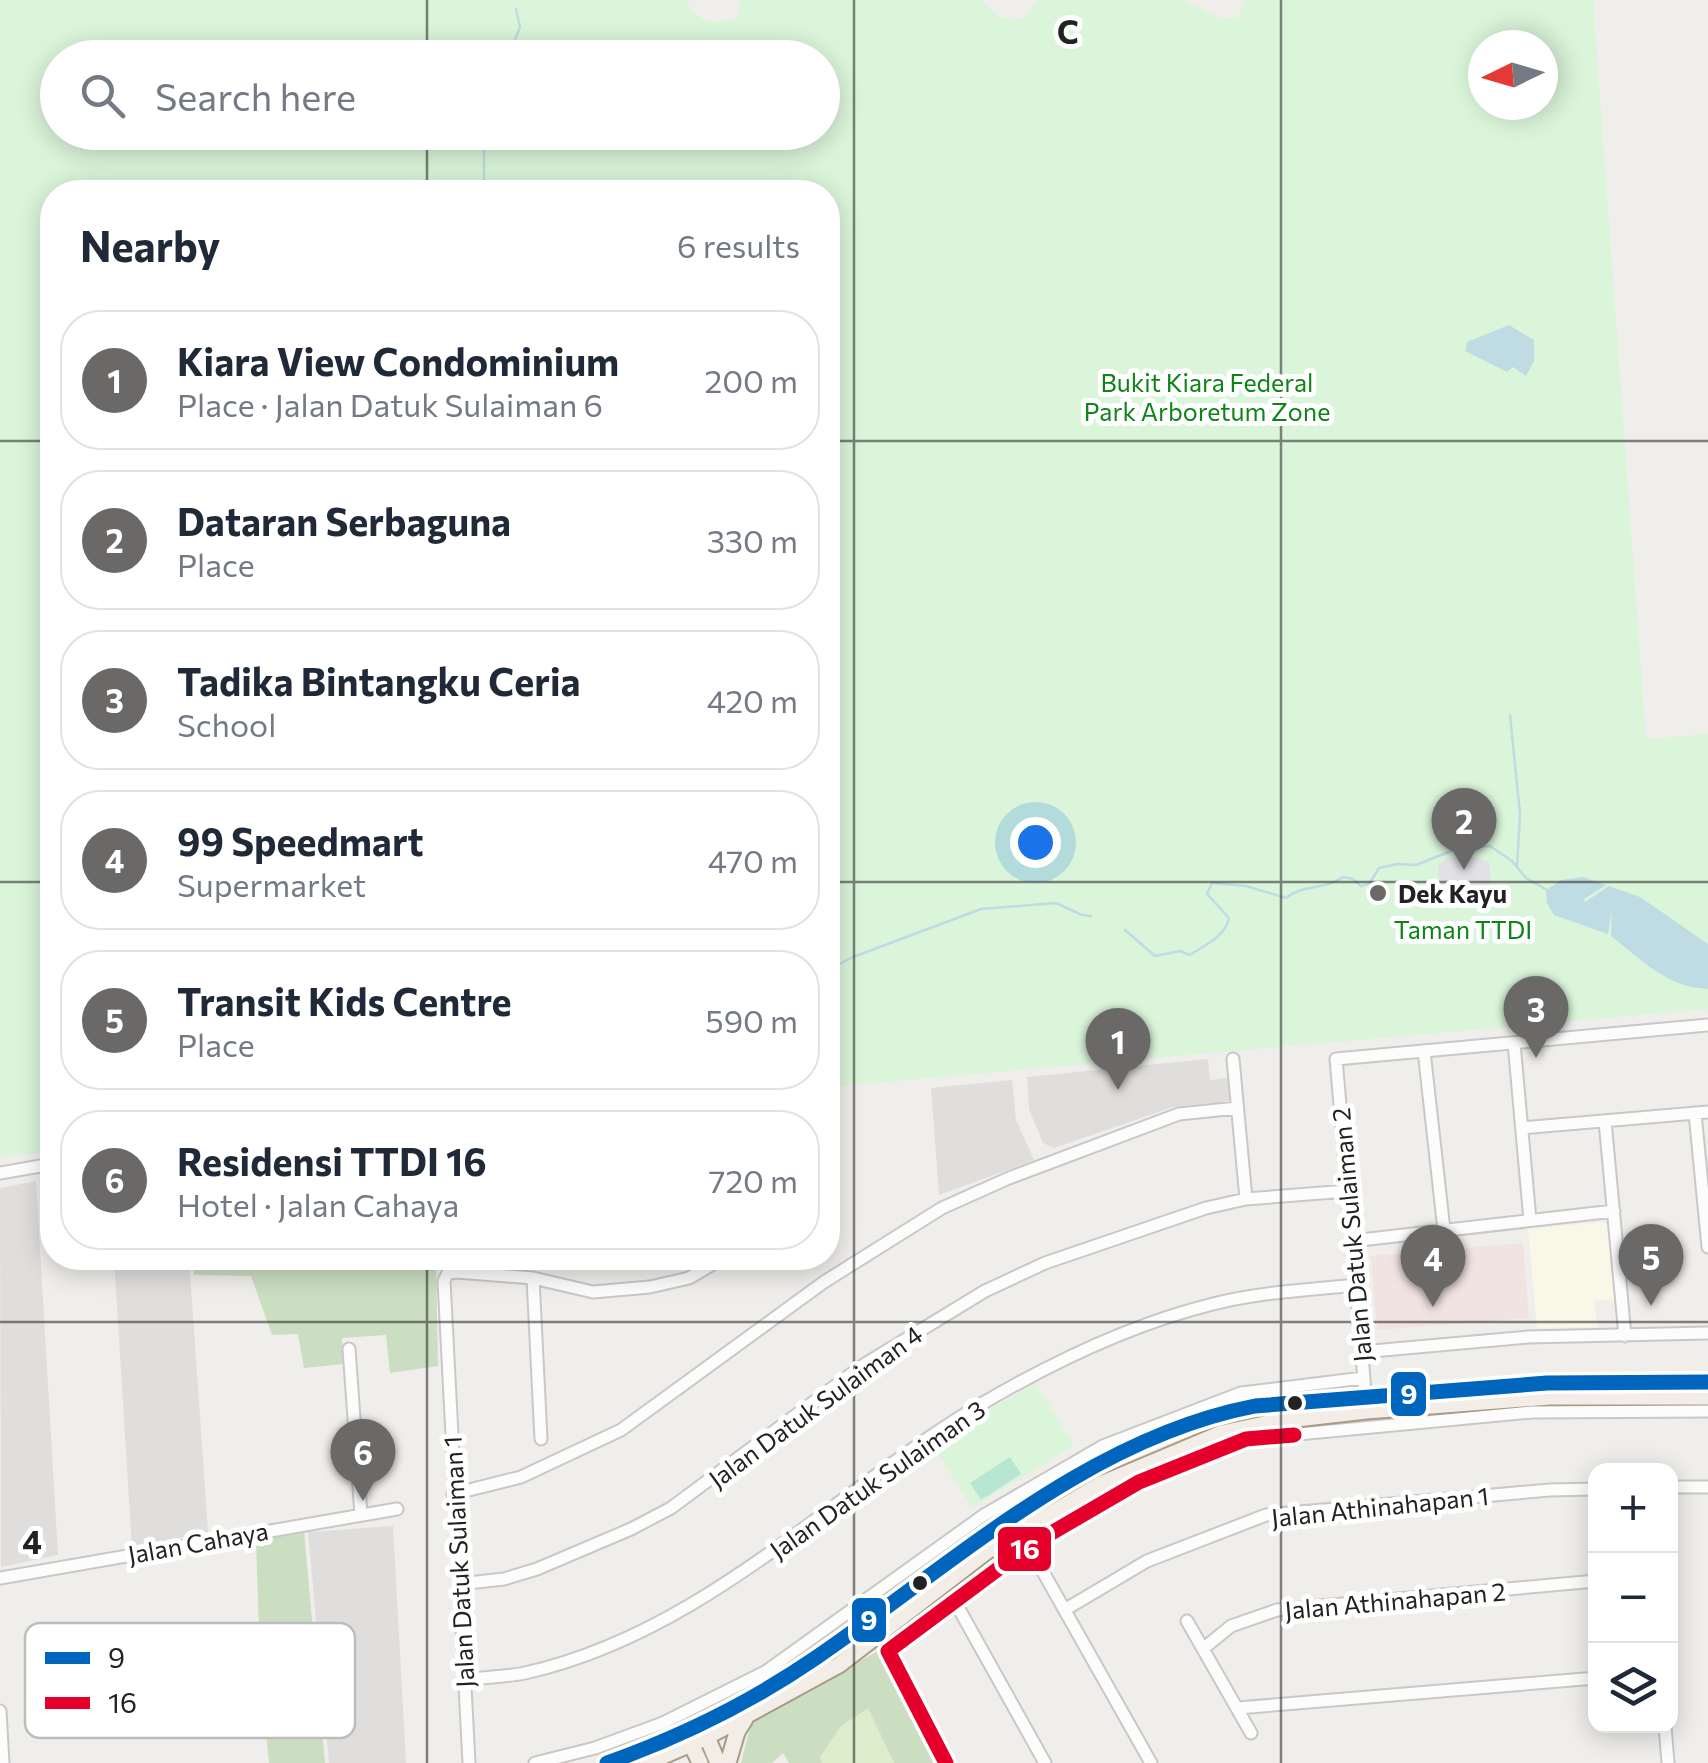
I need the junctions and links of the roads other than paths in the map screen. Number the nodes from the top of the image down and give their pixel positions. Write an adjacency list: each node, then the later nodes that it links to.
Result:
1 (1708, 1025): 2 (street)
2 (1514, 1043): 3 (street); 8 (street)
3 (1424, 1051): 11 (street, Jalan Datuk Sulaiman 2); 16 (street)
4 (1233, 1059): 5 (street)
5 (1237, 1108): 12 (street); 38 (street)
6 (1702, 1112): 7 (street); 13 (street)
7 (1605, 1121): 8 (street); 14 (street)
8 (1522, 1128): 15 (street)
9 (40, 1166): 10 (street)
10 (0, 1173)
11 (1347, 1191): 12 (street, Jalan Datuk Sulaiman 4); 17 (street, Jalan Datuk Sulaiman 2)
12 (1246, 1199): 47 (street, Jalan Datuk Sulaiman 4)
13 (1706, 1202): 18 (street)
14 (1614, 1211): 15 (street); 23 (street)
15 (1530, 1220): 16 (street)
16 (1444, 1230): 17 (street)
17 (1352, 1241): 21 (street, Jalan Datuk Sulaiman 2)
18 (1708, 1247)
19 (702, 1270): 20 (street)
20 (533, 1278): 32 (street); 38 (street, Jalan Datuk Sulaiman 1)
21 (1356, 1285): 25 (street, Jalan Datuk Sulaiman 2); 55 (street, Jalan Datuk Sulaiman 3)
22 (1708, 1333): 23 (street)
23 (1625, 1336): 25 (street)
24 (348, 1350): 40 (street)
25 (1361, 1352): 26 (street, Jalan Datuk Sulaiman 2)
26 (1364, 1378): 30 (street, Jalan Datuk Sulaiman 2); 64 (street)
27 (1708, 1382): 30 (main road)
28 (1708, 1397): 29 (main road)
29 (1601, 1403): 30 (main road); 31 (street); 42 (street)
30 (1366, 1404): 33 (main road); 34 (main road)
31 (1708, 1411)
32 (541, 1439)
33 (1140, 1446): 34 (main road); 52 (main road)
34 (1173, 1453): 41 (main road)
35 (1708, 1487): 36 (street)
36 (1678, 1488)
37 (1588, 1489): 49 (street, Jalan Athinahapan 1)
38 (454, 1494): 47 (street, Jalan Datuk Sulaiman 1)
39 (397, 1509): 40 (street, Jalan Cahaya)
40 (361, 1515): 45 (street, Jalan Cahaya)
41 (1020, 1532): 42 (street); 43 (main road)
42 (1029, 1546): 44 (street); 49 (street)
43 (986, 1552): 44 (street); 53 (main road)
44 (997, 1570): 48 (street)
45 (0, 1578)
46 (1588, 1583): 51 (street, Jalan Athinahapan 2)
47 (458, 1584): 55 (street, Jalan Datuk Sulaiman 1)
48 (954, 1600): 70 (street); 71 (street)
49 (1066, 1609): 72 (street)
50 (1188, 1622): 51 (street)
51 (1204, 1648): 56 (street)
52 (813, 1660): 53 (main road); 61 (main road)
53 (839, 1665): 58 (main road)
54 (1588, 1679): 56 (street)
55 (464, 1680): 63 (street, Jalan Datuk Sulaiman 1)
56 (1238, 1708): 59 (street)
57 (0, 1711): 62 (street)
58 (748, 1716): 61 (main road); 69 (main road)
59 (1250, 1733)
60 (1666, 1733): 73 (street)
61 (696, 1734): 65 (main road); 66 (main road); 67 (main road); 68 (main road)
62 (4, 1763)
63 (469, 1763)
64 (535, 1763)
65 (607, 1763)
66 (647, 1763)
67 (700, 1763)
68 (718, 1763)
69 (728, 1763)
70 (946, 1763)
71 (1045, 1763)
72 (1151, 1763)
73 (1668, 1763)

